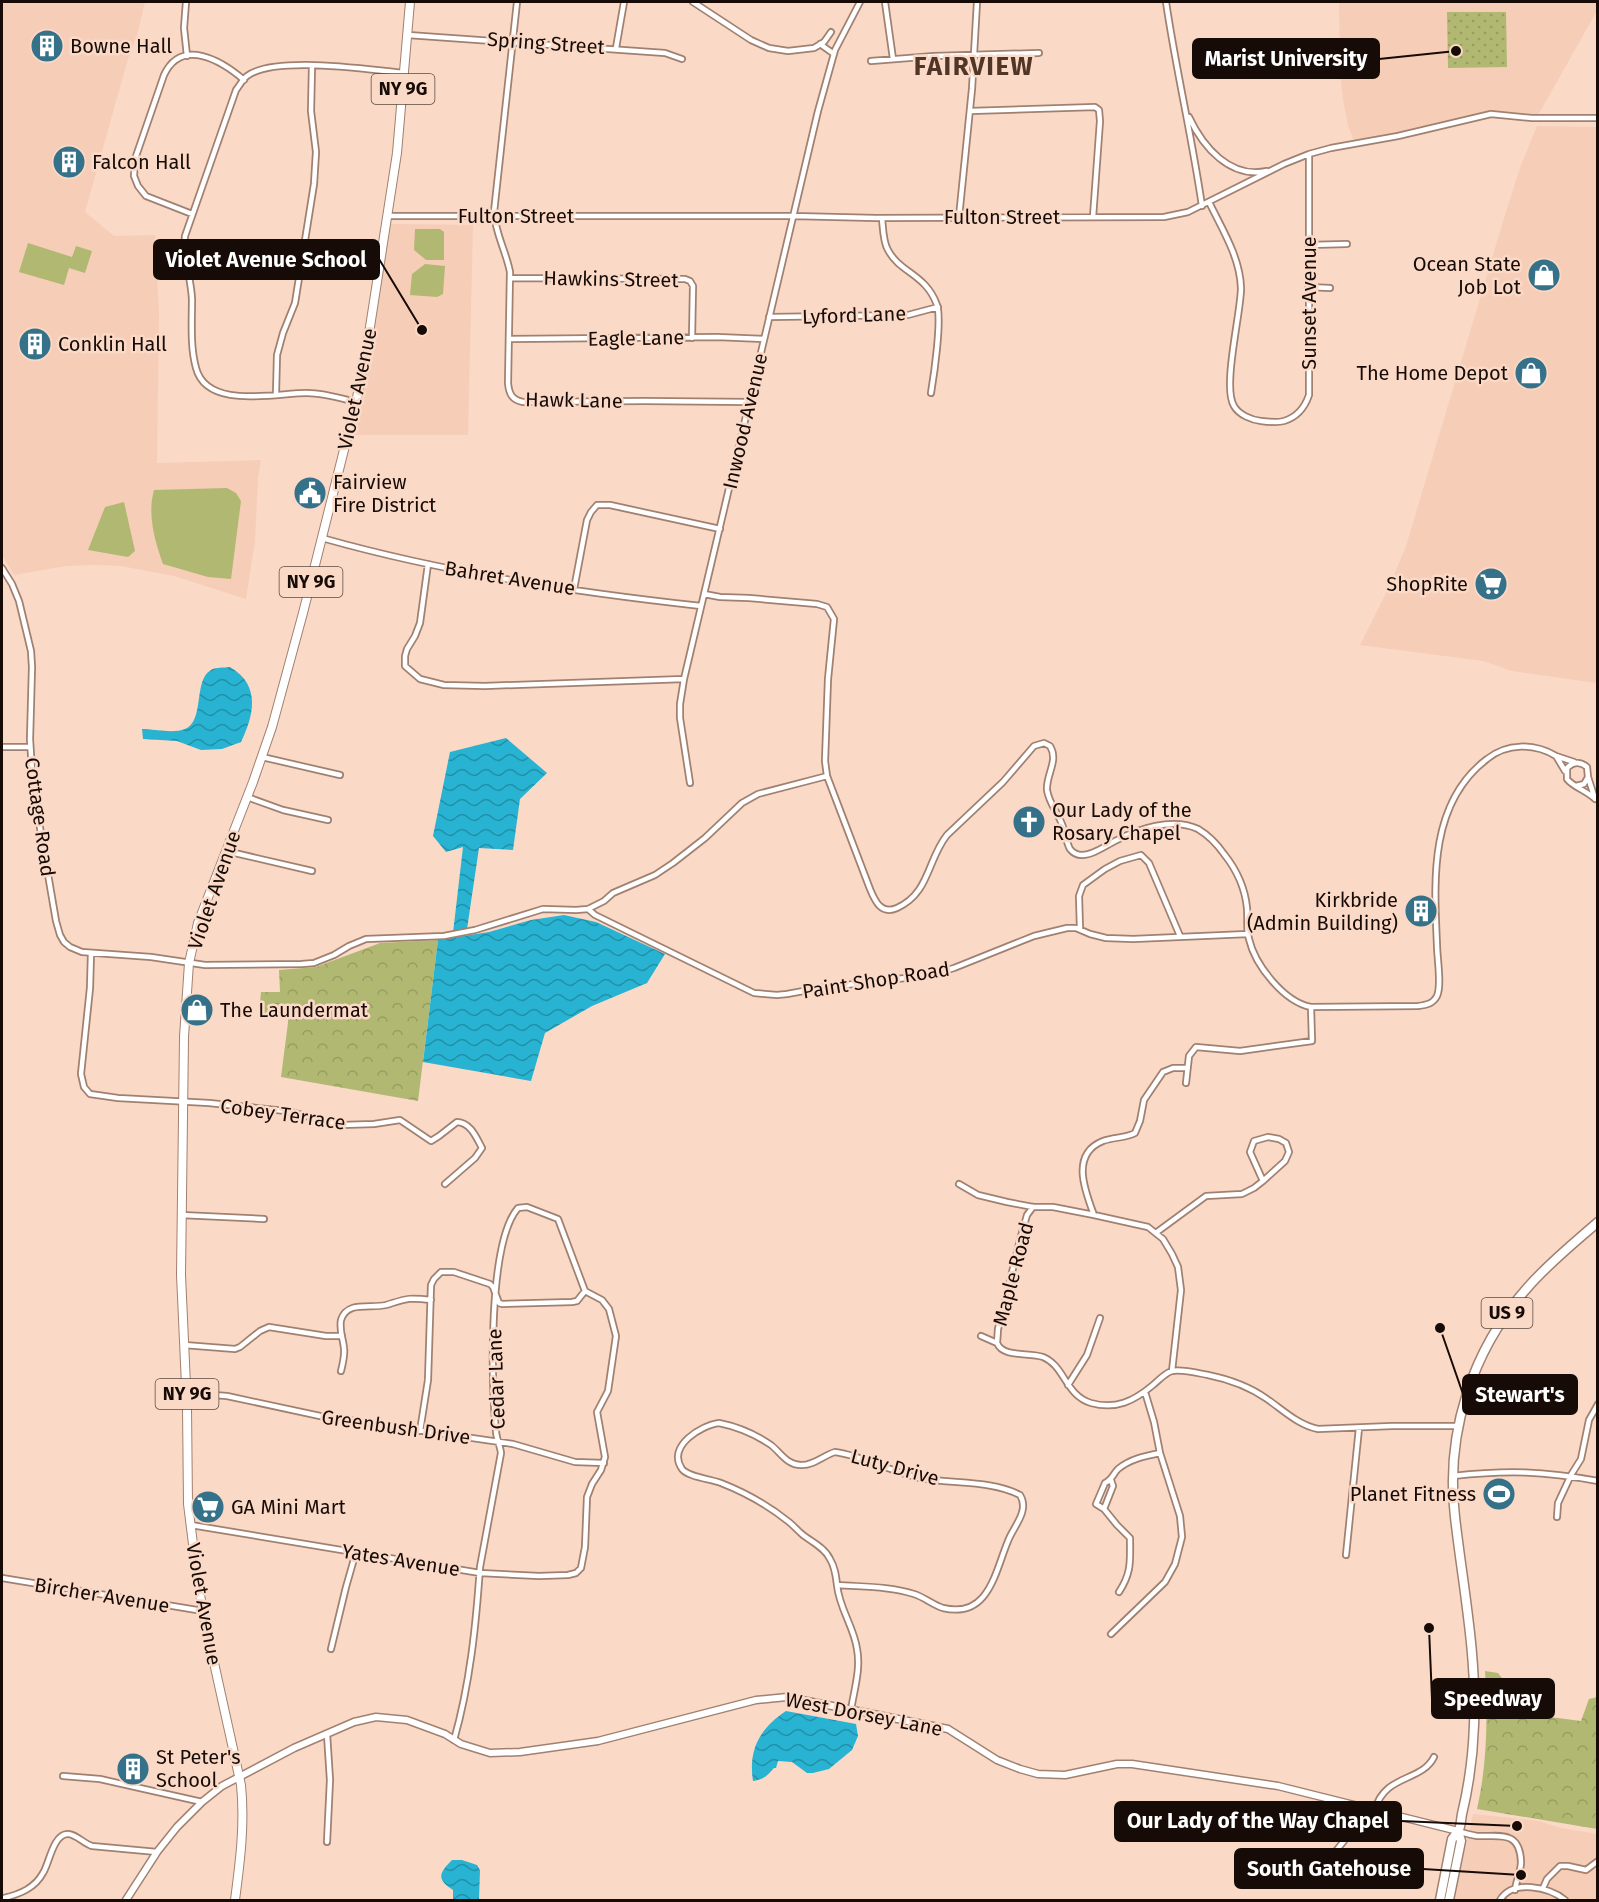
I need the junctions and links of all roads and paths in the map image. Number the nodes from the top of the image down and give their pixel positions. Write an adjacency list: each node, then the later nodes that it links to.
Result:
1 (186, 2): 18 (street)
2 (410, 2): 11 (main road, Violet Avenue / NY 9G)
3 (517, 2): 12 (street)
4 (624, 2): 14 (street)
5 (693, 2): 13 (street)
6 (860, 2): 16 (street, Inwood Avenue)
7 (885, 2): 20 (street)
8 (977, 2): 17 (street)
9 (1166, 2): 25 (street)
10 (831, 32): 13 (street)
11 (408, 35): 12 (street, Spring Street); 23 (main road, Violet Avenue / NY 9G)
12 (512, 41): 14 (street, Spring Street); 34 (street)
13 (820, 44): 16 (street)
14 (616, 48): 19 (street, Spring Street)
15 (1039, 52): 17 (street)
16 (834, 54): 35 (street, Inwood Avenue)
17 (975, 55): 20 (street); 26 (street)
18 (187, 56): 24 (street); 32 (street)
19 (682, 58)
20 (893, 59): 21 (street)
21 (871, 62)
22 (312, 66): 23 (street); 24 (street); 50 (street)
23 (405, 73): 33 (main road, Violet Avenue / NY 9G)
24 (244, 80): 32 (street)
25 (1183, 104): 29 (street); 31 (street)
26 (970, 111): 36 (street); 37 (street)
27 (1598, 118): 28 (street, Fulton Street)
28 (1309, 154): 29 (street, Fulton Street); 40 (street, Sunset Avenue)
29 (1275, 169): 30 (street, Fulton Street)
30 (1209, 202): 31 (street, Fulton Street); 42 (street, Sunset Avenue)
31 (1202, 206): 37 (street, Fulton Street)
32 (192, 214): 50 (street)
33 (388, 216): 34 (street, Fulton Street); 51 (main road, Violet Avenue / NY 9G)
34 (494, 216): 35 (street, Fulton Street); 41 (street, Hawk Lane)
35 (793, 216): 38 (street, Fulton Street); 45 (street, Inwood Avenue)
36 (959, 217): 37 (street, Fulton Street); 38 (street, Fulton Street)
37 (1093, 217)
38 (882, 218): 44 (street)
39 (1347, 244): 40 (street)
40 (1308, 245): 42 (street, Sunset Avenue)
41 (510, 278): 46 (street, Hawkins Street); 47 (street, Hawk Lane)
42 (1308, 287): 43 (street)
43 (1330, 288)
44 (938, 307): 45 (street, Lyford Lane); 49 (street)
45 (769, 317): 48 (street, Inwood Avenue)
46 (692, 338): 47 (street, Eagle Lane); 48 (street, Eagle Lane)
47 (509, 339): 52 (street, Hawk Lane)
48 (764, 339): 52 (street, Inwood Avenue)
49 (931, 393)
50 (276, 394): 51 (street)
51 (356, 402): 54 (main road, Violet Avenue / NY 9G)
52 (750, 402): 53 (street, Inwood Avenue)
53 (720, 529): 57 (street); 58 (street, Inwood Avenue)
54 (322, 538): 55 (street, Bahret Avenue); 64 (main road, Violet Avenue / NY 9G)
55 (428, 564): 57 (street, Bahret Avenue); 60 (street)
56 (2, 568): 62 (street, Cottage Road)
57 (573, 589): 59 (street, Bahret Avenue)
58 (704, 594): 59 (street, Inwood Avenue); 68 (street)
59 (701, 606): 60 (street, Inwood Avenue)
60 (684, 680): 70 (street, Inwood Avenue)
61 (2, 747): 62 (street)
62 (30, 747): 81 (street, Cottage Road)
63 (1556, 756): 65 (street); 66 (street); 83 (street)
64 (262, 757): 67 (street); 72 (main road, Violet Avenue / NY 9G)
65 (1576, 763): 66 (street); 69 (street)
66 (1566, 772): 71 (street)
67 (340, 775)
68 (827, 776): 77 (street); 79 (street)
69 (1588, 777): 71 (street); 73 (street)
70 (690, 783)
71 (1576, 786): 73 (street)
72 (247, 797): 74 (street); 75 (main road, Violet Avenue / NY 9G)
73 (1596, 800)
74 (328, 820)
75 (226, 851): 76 (street); 82 (main road, Violet Avenue / NY 9G)
76 (312, 871)
77 (588, 909): 78 (street, Paint Shop Road); 82 (street, Cottage Road)
78 (1080, 929): 80 (street, Paint Shop Road); 80 (street)
79 (1248, 934): 80 (street, Paint Shop Road); 83 (street)
80 (1180, 936)
81 (91, 953): 82 (street, Cottage Road); 86 (street)
82 (189, 963): 86 (main road, Violet Avenue / NY 9G)
83 (1311, 1007): 84 (street)
84 (1186, 1068): 85 (street); 92 (street)
85 (1186, 1083)
86 (184, 1102): 88 (street, Cobey Terrace); 91 (main road, Violet Avenue / NY 9G)
87 (1263, 1181): 87 (street); 95 (street)
88 (445, 1184)
89 (959, 1184): 90 (street)
90 (1033, 1207): 92 (street); 102 (street, Maple Road)
91 (181, 1215): 93 (street); 103 (main road, Violet Avenue / NY 9G)
92 (1095, 1215): 95 (street)
93 (264, 1219)
94 (1596, 1224): 110 (highway, US 9)
95 (1157, 1232): 105 (street)
96 (585, 1291): 97 (street); 97 (street, Cedar Lane); 115 (street)
97 (495, 1292): 98 (street); 113 (street, Cedar Lane)
98 (431, 1300): 100 (street); 112 (street)
99 (1100, 1318): 106 (street)
100 (342, 1336): 103 (street); 104 (street)
101 (981, 1336): 102 (street)
102 (997, 1343): 106 (street)
103 (184, 1345): 108 (main road, Violet Avenue / NY 9G)
104 (341, 1371)
105 (1172, 1371): 107 (street); 111 (street)
106 (1068, 1385): 107 (street)
107 (1145, 1392): 114 (street)
108 (186, 1393): 112 (street, Greenbush Drive); 122 (main road, Violet Avenue / NY 9G)
109 (1598, 1404): 116 (street)
110 (1458, 1426): 111 (street); 117 (highway, US 9)
111 (1359, 1428): 124 (street)
112 (420, 1431): 113 (street, Greenbush Drive)
113 (498, 1442): 115 (street, Greenbush Drive); 125 (street, Cedar Lane)
114 (1160, 1453): 118 (street); 130 (street)
115 (604, 1462): 125 (street)
116 (1571, 1475): 117 (street); 119 (street); 121 (street)
117 (1453, 1476): 141 (highway, US 9)
118 (1111, 1480): 120 (street); 120 (street)
119 (1598, 1481)
120 (1104, 1509): 128 (street)
121 (1557, 1517)
122 (191, 1525): 123 (street, Yates Avenue); 129 (main road, Violet Avenue / NY 9G)
123 (356, 1552): 125 (street, Yates Avenue); 131 (street)
124 (1346, 1556)
125 (480, 1573): 134 (street, Yates Avenue)
126 (2, 1578): 129 (street, Bircher Avenue)
127 (837, 1586): 127 (street, Luty Drive); 132 (street, Luty Drive)
128 (1119, 1592)
129 (203, 1611): 137 (main road, Violet Avenue / NY 9G)
130 (1111, 1634)
131 (331, 1649)
132 (851, 1710): 134 (street, West Dorsey Lane); 139 (street, West Dorsey Lane)
133 (327, 1734): 134 (street, West Dorsey Lane); 137 (street, West Dorsey Lane); 142 (street)
134 (454, 1740)
135 (1434, 1758): 140 (street)
136 (63, 1776): 138 (street)
137 (239, 1777): 138 (street, West Dorsey Lane); 150 (main road, Violet Avenue / NY 9G)
138 (202, 1802): 143 (street, West Dorsey Lane)
139 (1354, 1805): 140 (street, West Dorsey Lane); 145 (street)
140 (1375, 1810): 141 (street, West Dorsey Lane)
141 (1458, 1831): 147 (street); 151 (highway, US 9); 152 (highway, US 9)
142 (327, 1842)
143 (157, 1852): 148 (street); 149 (street, West Dorsey Lane)
144 (1598, 1861): 146 (street)
145 (1312, 1880)
146 (1543, 1888): 147 (street); 154 (street)
147 (1515, 1890): 153 (street)
148 (4, 1898)
149 (126, 1900)
150 (235, 1900)
151 (1440, 1900)
152 (1449, 1900)
153 (1500, 1900)
154 (1565, 1900)

